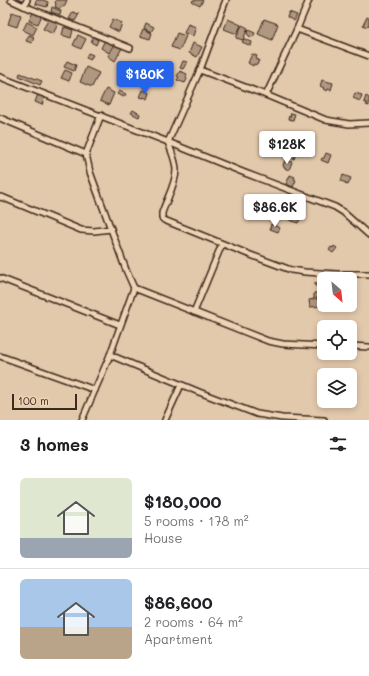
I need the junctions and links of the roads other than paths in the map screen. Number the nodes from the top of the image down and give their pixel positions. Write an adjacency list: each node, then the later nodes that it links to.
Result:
1 (11, 0): 5 (street)
2 (27, 0): 5 (street)
3 (226, 0): 9 (street)
4 (309, 0): 6 (street)
5 (24, 6): 7 (street)
6 (297, 29): 8 (street); 11 (street)
7 (130, 48)
8 (369, 56)
9 (200, 70): 11 (street); 15 (street)
10 (0, 77): 12 (street)
11 (266, 95): 14 (street)
12 (101, 115): 15 (street); 16 (street)
13 (0, 118): 16 (street)
14 (369, 123)
15 (168, 142): 19 (street); 20 (street)
16 (86, 154): 18 (street)
17 (0, 197): 18 (street)
18 (111, 229): 23 (street)
19 (369, 235)
20 (222, 244): 21 (street); 24 (street)
21 (369, 274)
22 (0, 278): 25 (street)
23 (134, 288): 24 (street); 25 (street)
24 (194, 312): 26 (street)
25 (120, 325): 29 (street)
26 (317, 346)
27 (357, 346): 28 (street)
28 (369, 347)
29 (110, 355): 31 (street); 32 (street)
30 (0, 356): 32 (street)
31 (181, 385): 34 (street); 35 (street)
32 (95, 390): 33 (street)
33 (82, 420)
34 (165, 420)
35 (324, 420)

